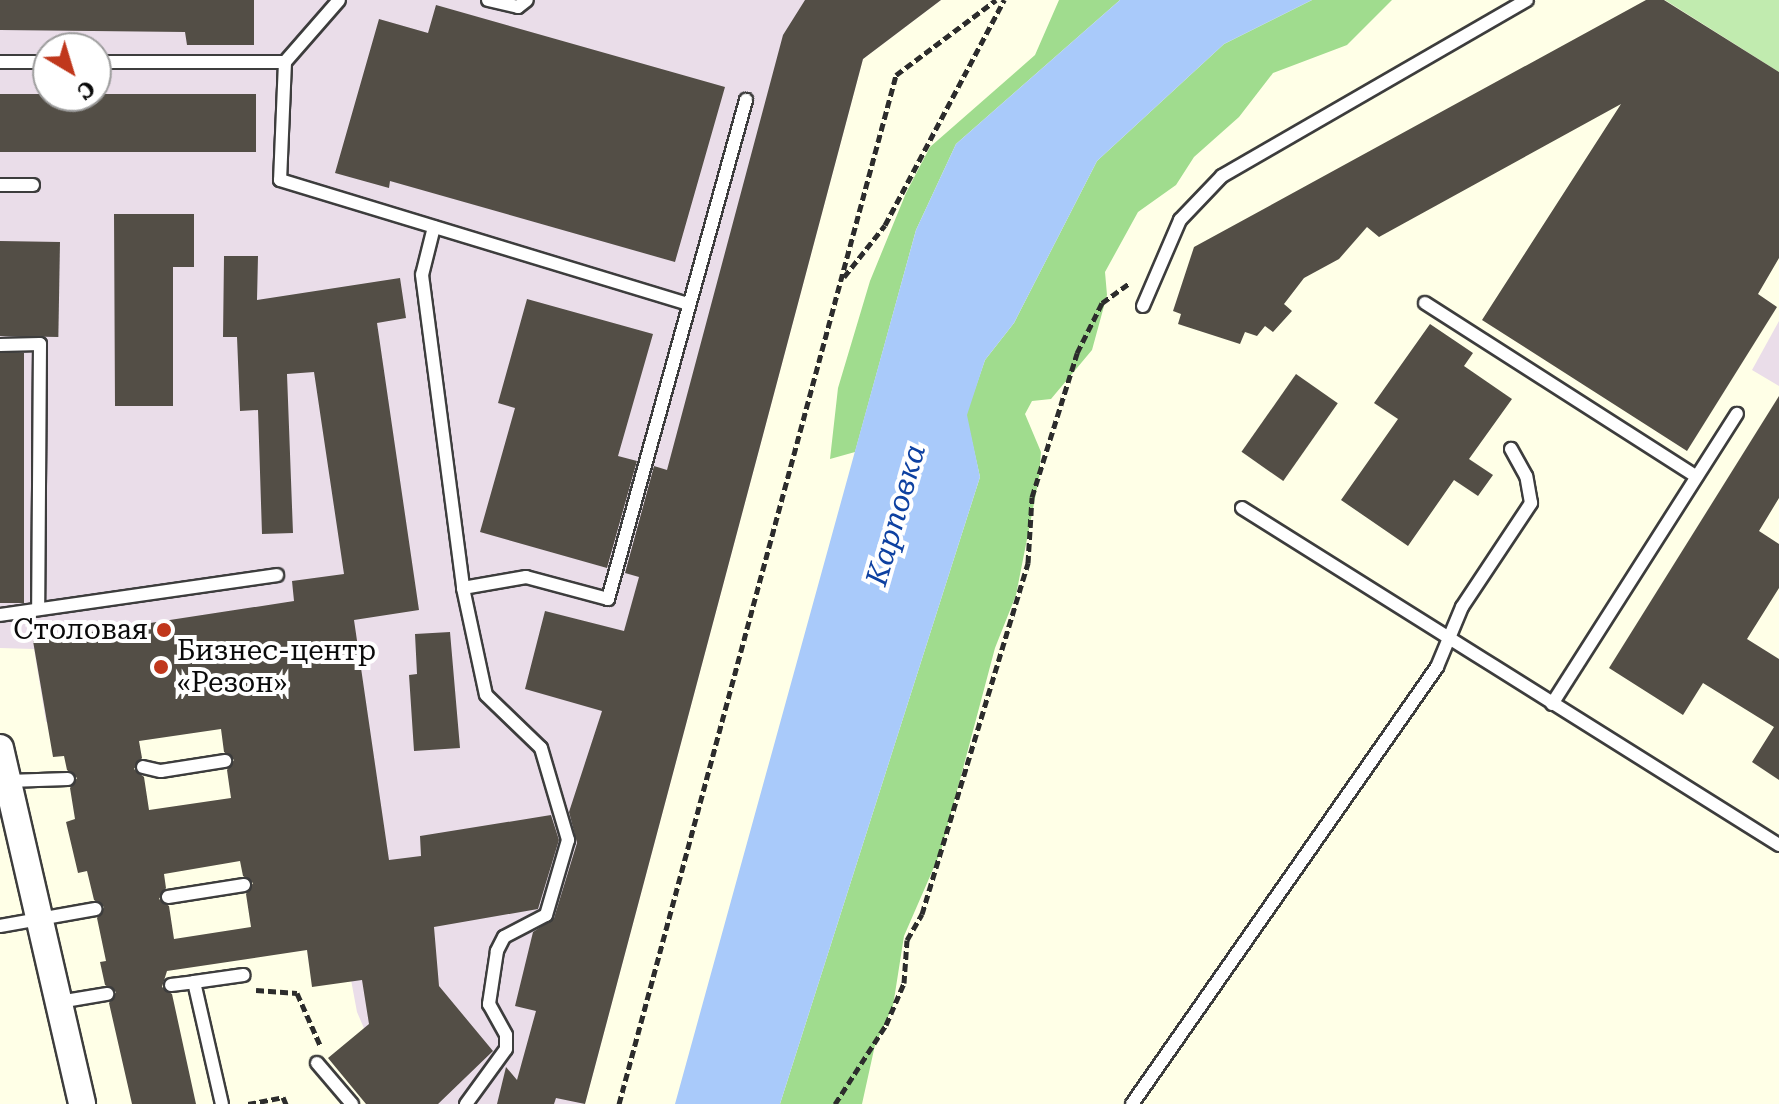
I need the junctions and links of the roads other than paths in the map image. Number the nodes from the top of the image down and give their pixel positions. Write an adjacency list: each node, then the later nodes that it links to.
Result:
1 (488, 0): 2 (lane)
2 (527, 0)
3 (1527, 0): 15 (lane)
4 (334, 1): 8 (lane)
5 (0, 62): 6 (lane)
6 (32, 62)
7 (112, 62): 8 (lane)
8 (285, 62): 12 (lane)
9 (746, 100): 14 (lane)
10 (0, 185): 11 (lane)
11 (33, 185)
12 (434, 227): 14 (lane); 22 (lane)
13 (1425, 303): 19 (lane)
14 (689, 304): 22 (lane)
15 (1143, 306)
16 (0, 345): 23 (lane)
17 (1737, 414): 19 (lane)
18 (1511, 449): 25 (lane)
19 (1696, 476): 26 (lane)
20 (1242, 508): 25 (lane)
21 (277, 575): 23 (lane)
22 (463, 588): 47 (lane)
23 (38, 609): 24 (lane)
24 (0, 615)
25 (1448, 639): 26 (lane); 48 (lane)
26 (1552, 704): 32 (lane)
27 (0, 748): 31 (street)
28 (225, 761): 29 (lane)
29 (143, 767)
30 (68, 779): 31 (lane)
31 (7, 798): 36 (street)
32 (1779, 845)
33 (244, 885): 34 (lane)
34 (168, 897)
35 (95, 909): 36 (lane)
36 (40, 918): 37 (lane); 42 (street)
37 (0, 926)
38 (244, 975): 39 (lane)
39 (194, 982): 40 (lane); 45 (lane)
40 (171, 985)
41 (107, 994): 42 (lane)
42 (59, 1002): 44 (street)
43 (317, 1063): 46 (lane)
44 (82, 1104)
45 (222, 1104)
46 (352, 1104)
47 (466, 1104)
48 (1132, 1104)

